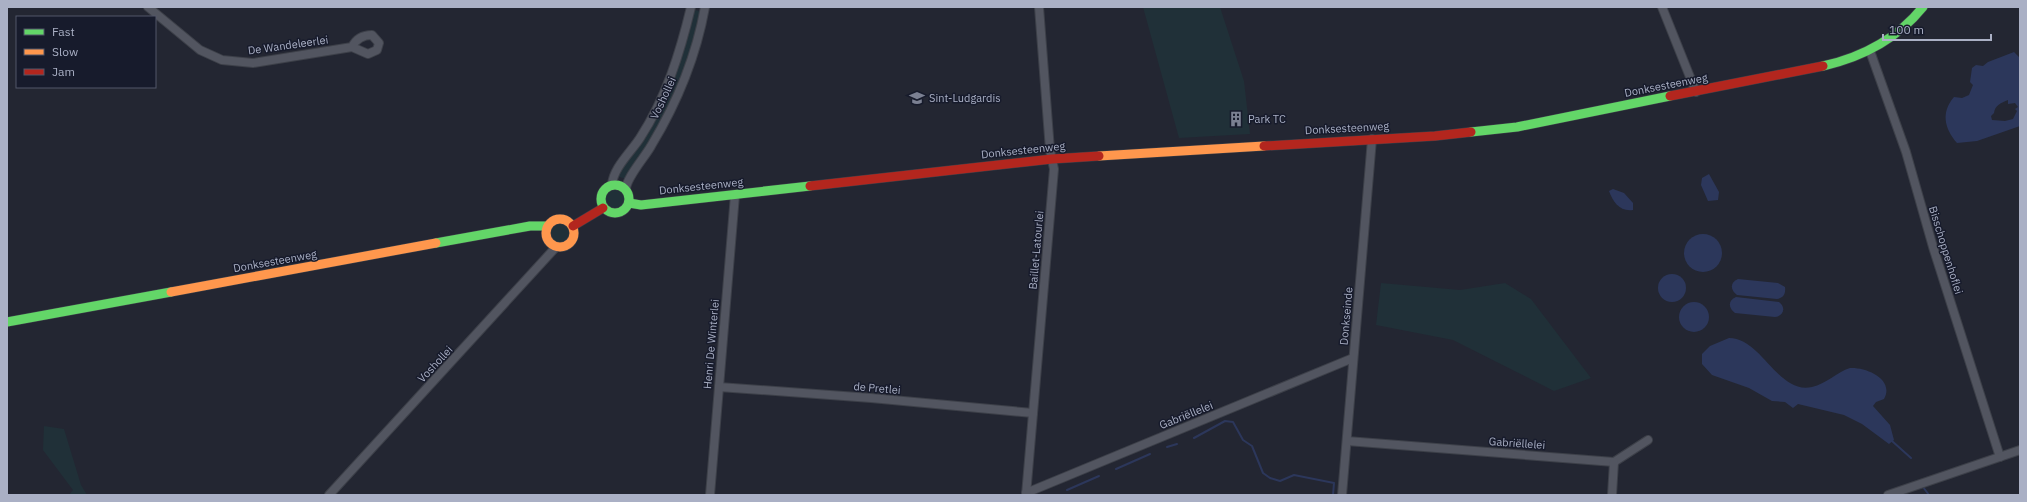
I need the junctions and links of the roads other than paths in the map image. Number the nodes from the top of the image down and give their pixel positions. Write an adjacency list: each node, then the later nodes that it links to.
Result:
1 (148, 7): 7 (street, De Wandeleerlei)
2 (691, 7): 12 (street, Voshollei)
3 (702, 7): 13 (street, Voshollei)
4 (1039, 7): 11 (street, Baillet-Latourlei)
5 (1662, 7): 9 (street)
6 (1923, 7): 8 (street, Donksesteenweg)
7 (352, 47)
8 (1870, 51): 9 (street, Donksesteenweg); 27 (street, Bisschoppenhoflei)
9 (1696, 92): 10 (street, Donksesteenweg)
10 (1372, 139): 11 (street, Donksesteenweg); 21 (street, Donkseinde)
11 (1052, 159): 14 (street, Donksesteenweg); 23 (street, Baillet-Latourlei)
12 (612, 185): 13 (street); 16 (street)
13 (626, 190): 15 (street)
14 (734, 195): 15 (street, Donksesteenweg); 22 (street, Henri De Winterlei)
15 (629, 203): 16 (street)
16 (603, 208): 18 (street)
17 (547, 226): 18 (street, Donksesteenweg); 19 (street); 20 (street, Donksesteenweg)
18 (573, 226): 19 (street)
19 (556, 247): 30 (street, Voshollei)
20 (7, 322)
21 (1353, 358): 25 (street, Donkseinde); 29 (street, Gabriëllelei)
22 (719, 387): 23 (street, de Pretlei); 31 (street, Henri De Winterlei)
23 (1033, 414): 29 (street, Baillet-Latourlei)
24 (1648, 440): 28 (street)
25 (1347, 441): 28 (street, Gabriëllelei); 32 (street, Donkseinde)
26 (2020, 450): 27 (street)
27 (2000, 457): 34 (street)
28 (1614, 462): 33 (street)
29 (1026, 494)
30 (329, 495)
31 (710, 495)
32 (1342, 495)
33 (1612, 495)
34 (1888, 495)

